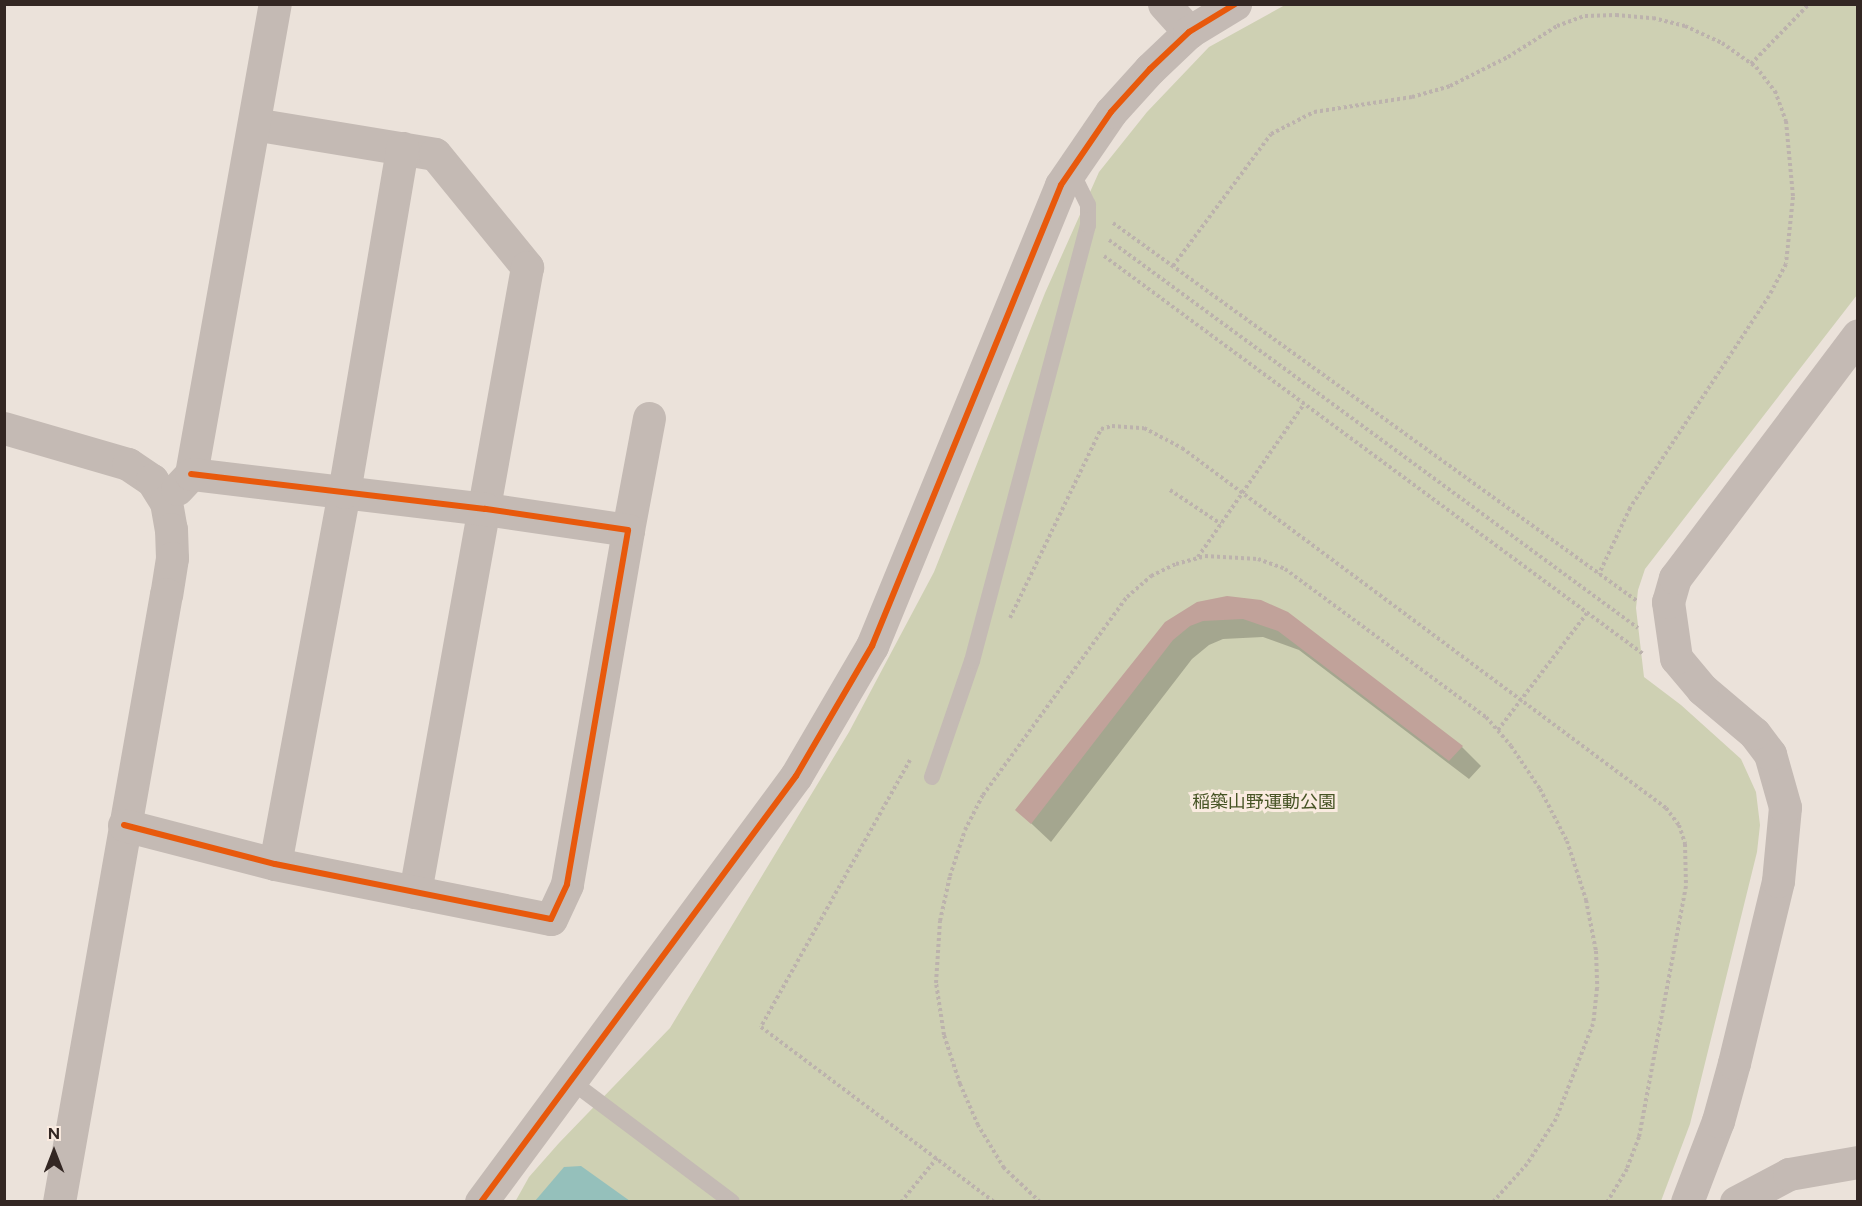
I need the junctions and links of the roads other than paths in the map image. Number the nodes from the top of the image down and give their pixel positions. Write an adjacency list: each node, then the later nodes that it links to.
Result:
1 (274, 4): 5 (street)
2 (1164, 4): 4 (street)
3 (1235, 4): 4 (street)
4 (1189, 32): 7 (street)
5 (254, 124): 6 (street); 11 (street)
6 (402, 148): 12 (street); 14 (street)
7 (1071, 170): 16 (lane); 20 (street)
8 (1857, 335): 25 (street)
9 (649, 418): 15 (street)
10 (4, 428): 13 (street)
11 (191, 474): 12 (street); 13 (street)
12 (344, 492): 14 (street); 18 (street)
13 (166, 502): 17 (street)
14 (485, 509): 15 (street); 19 (street)
15 (628, 530): 19 (street)
16 (932, 777)
17 (124, 825): 18 (street); 22 (street)
18 (275, 864): 19 (street)
19 (415, 892)
20 (571, 1081): 23 (street); 24 (lane)
21 (1857, 1162): 26 (street)
22 (59, 1202)
23 (481, 1202)
24 (732, 1202)
25 (1687, 1202)
26 (1736, 1202)

